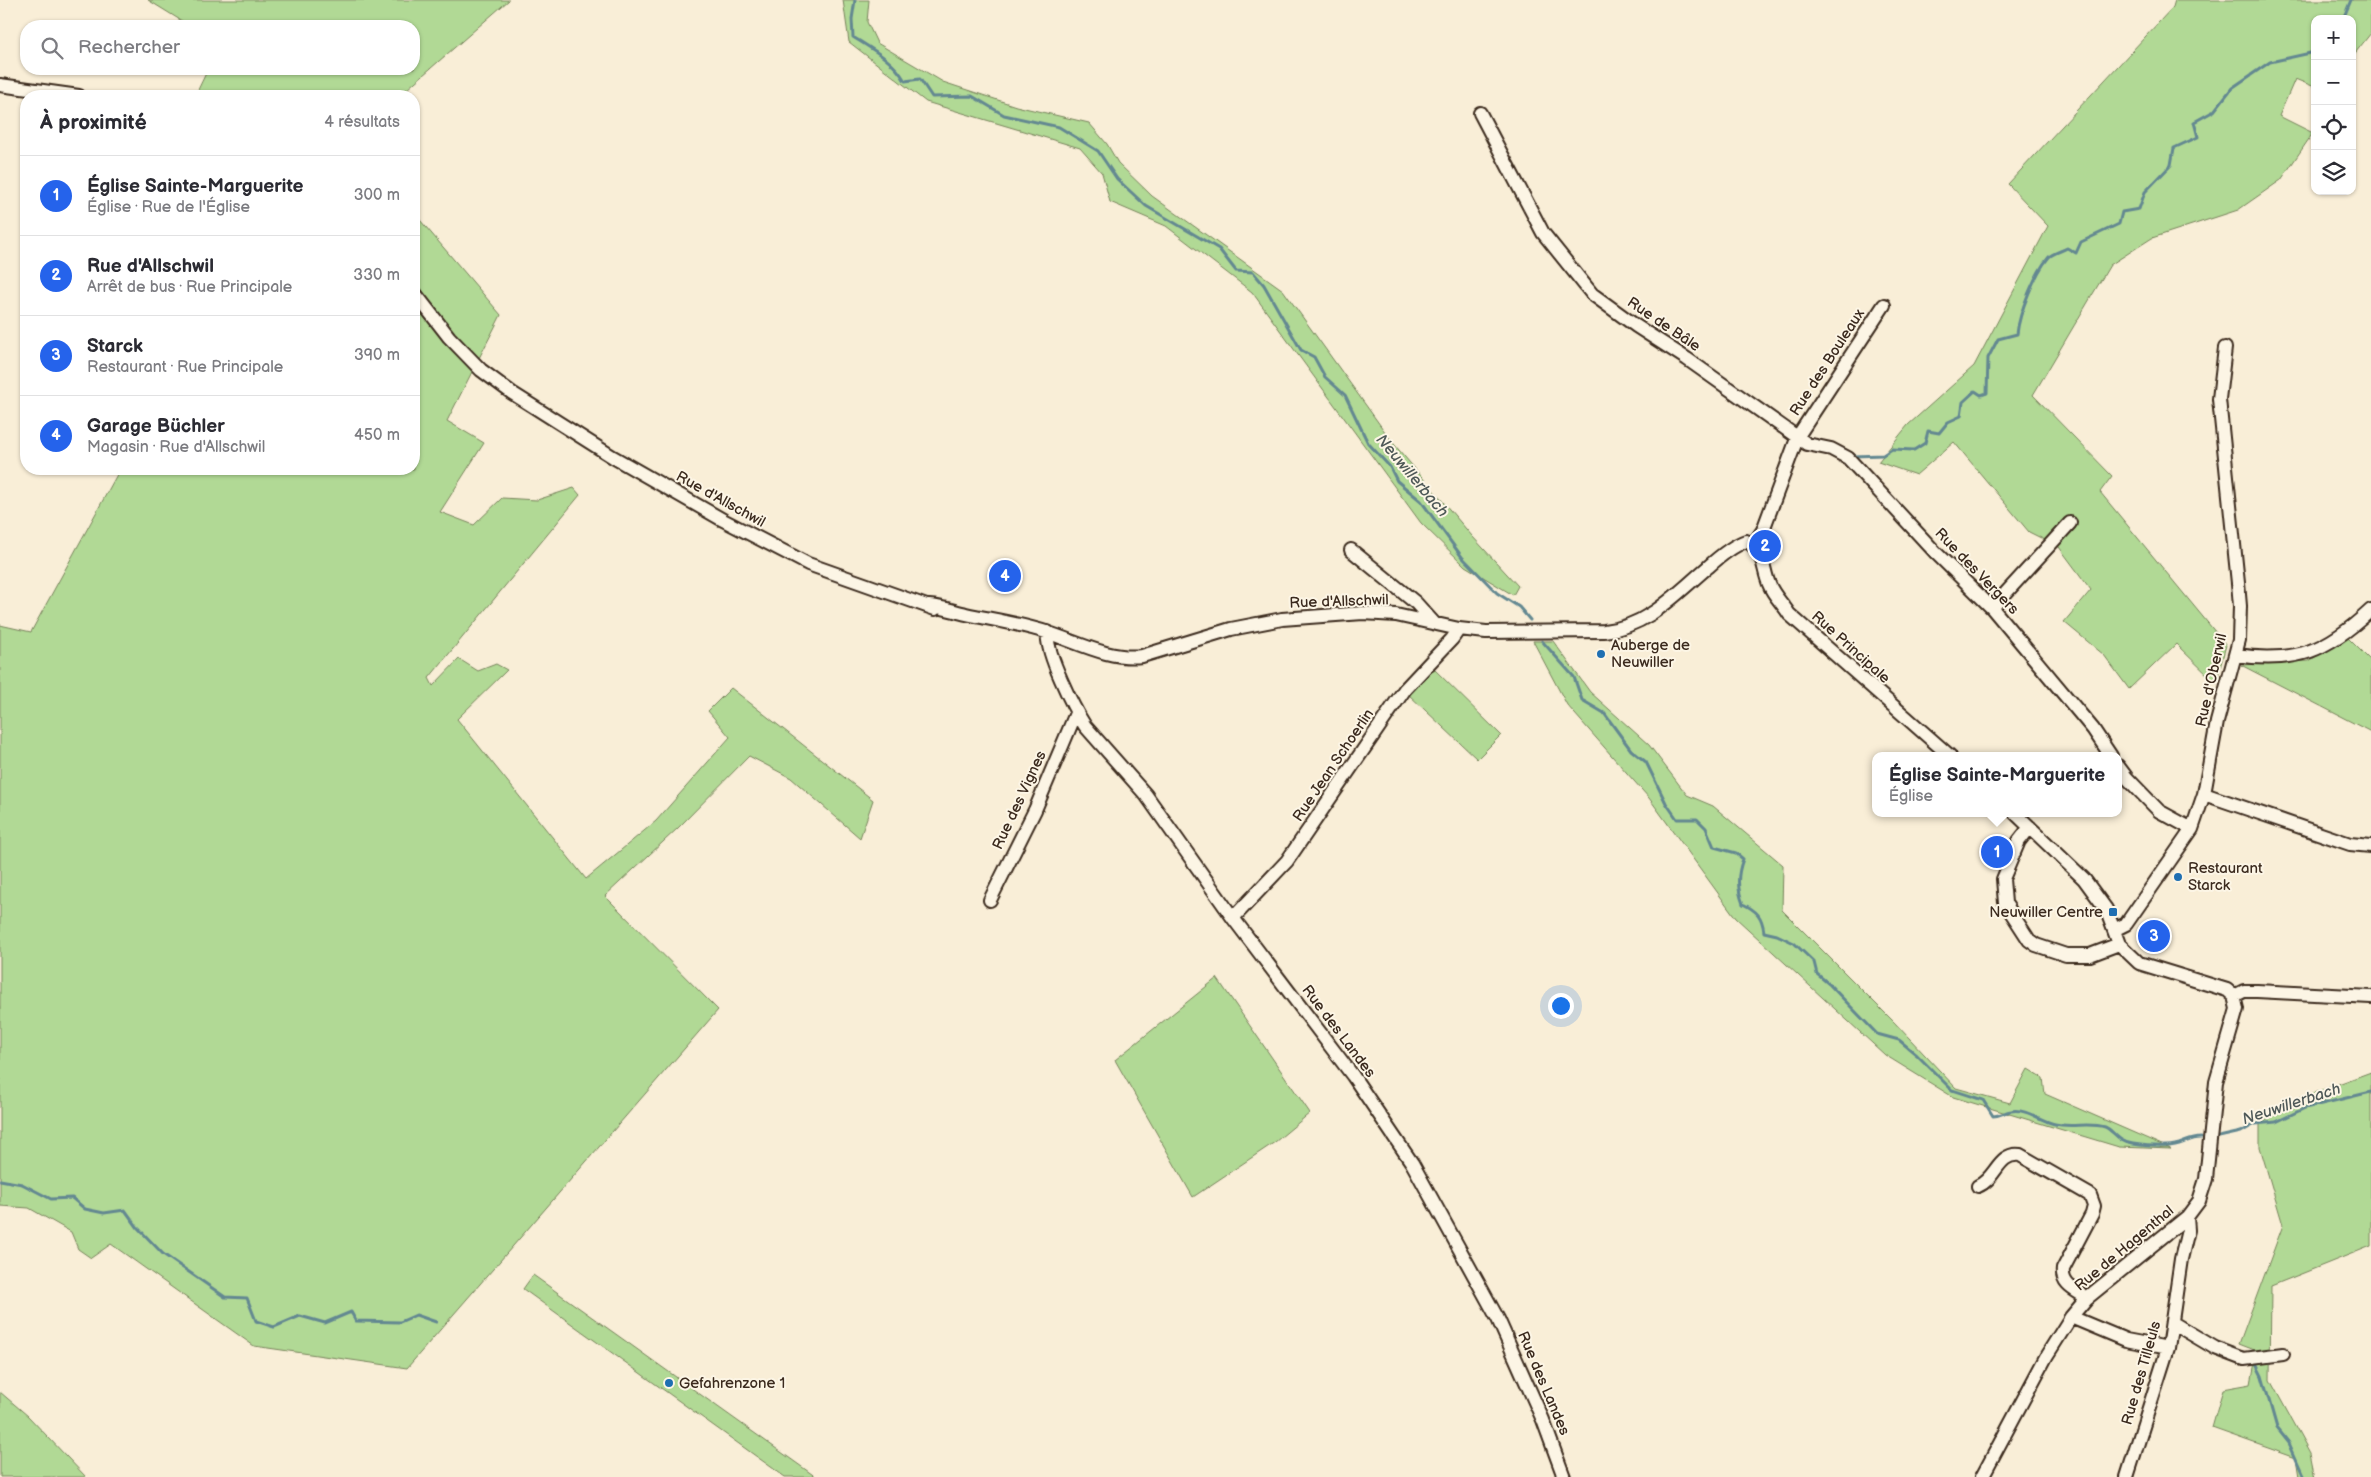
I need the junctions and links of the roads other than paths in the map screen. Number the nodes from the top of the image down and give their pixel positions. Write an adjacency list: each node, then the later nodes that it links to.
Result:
1 (0, 84): 2 (street)
2 (40, 90)
3 (1480, 112): 7 (street, Rue de Bâle)
4 (420, 300): 15 (street, Rue d'Allschwil)
5 (1884, 305): 7 (street, Rue des Bouleaux)
6 (2225, 348): 16 (street, Rue d'Oberwil)
7 (1798, 436): 9 (street); 11 (street, Rue des Vergers)
8 (2070, 523): 11 (street)
9 (1754, 544): 14 (street, Rue d'Allschwil); 18 (street, Rue Principale)
10 (1351, 550): 13 (street)
11 (1992, 608): 19 (street, Rue des Vergers)
12 (2371, 610): 16 (street)
13 (1434, 623): 14 (street, Rue d'Allschwil); 15 (street, Rue d'Allschwil)
14 (1459, 629): 27 (street, Rue Jean Schoerlin)
15 (1048, 632): 17 (street, Rue des Landes)
16 (2236, 655): 21 (street, Rue d'Oberwil)
17 (1076, 713): 26 (street, Rue des Vignes); 27 (street, Rue des Landes)
18 (1945, 752)
19 (2108, 752)
20 (2122, 771): 24 (street)
21 (2204, 794): 24 (street, Rue d'Oberwil); 25 (street)
22 (2019, 817): 23 (street)
23 (2030, 827): 28 (street); 29 (street)
24 (2192, 828): 28 (street, Rue d'Oberwil)
25 (2371, 846)
26 (990, 900)
27 (1233, 918): 39 (street, Rue des Landes)
28 (2114, 930): 29 (street)
29 (2119, 944): 30 (street)
30 (2234, 996): 31 (street); 33 (street, Rue de Hagenthal)
31 (2371, 997)
32 (1978, 1186): 34 (street)
33 (2187, 1217): 34 (street, Rue de Hagenthal); 36 (street, Rue des Tilleuls)
34 (2087, 1298): 35 (street, Rue de Hagenthal)
35 (2071, 1317): 37 (street); 40 (street, Rue de Hagenthal)
36 (2173, 1323): 37 (street, Rue des Tilleuls); 38 (street)
37 (2168, 1348): 41 (street, Rue des Tilleuls)
38 (2283, 1354)
39 (1564, 1477)
40 (1982, 1477)
41 (2127, 1477)

